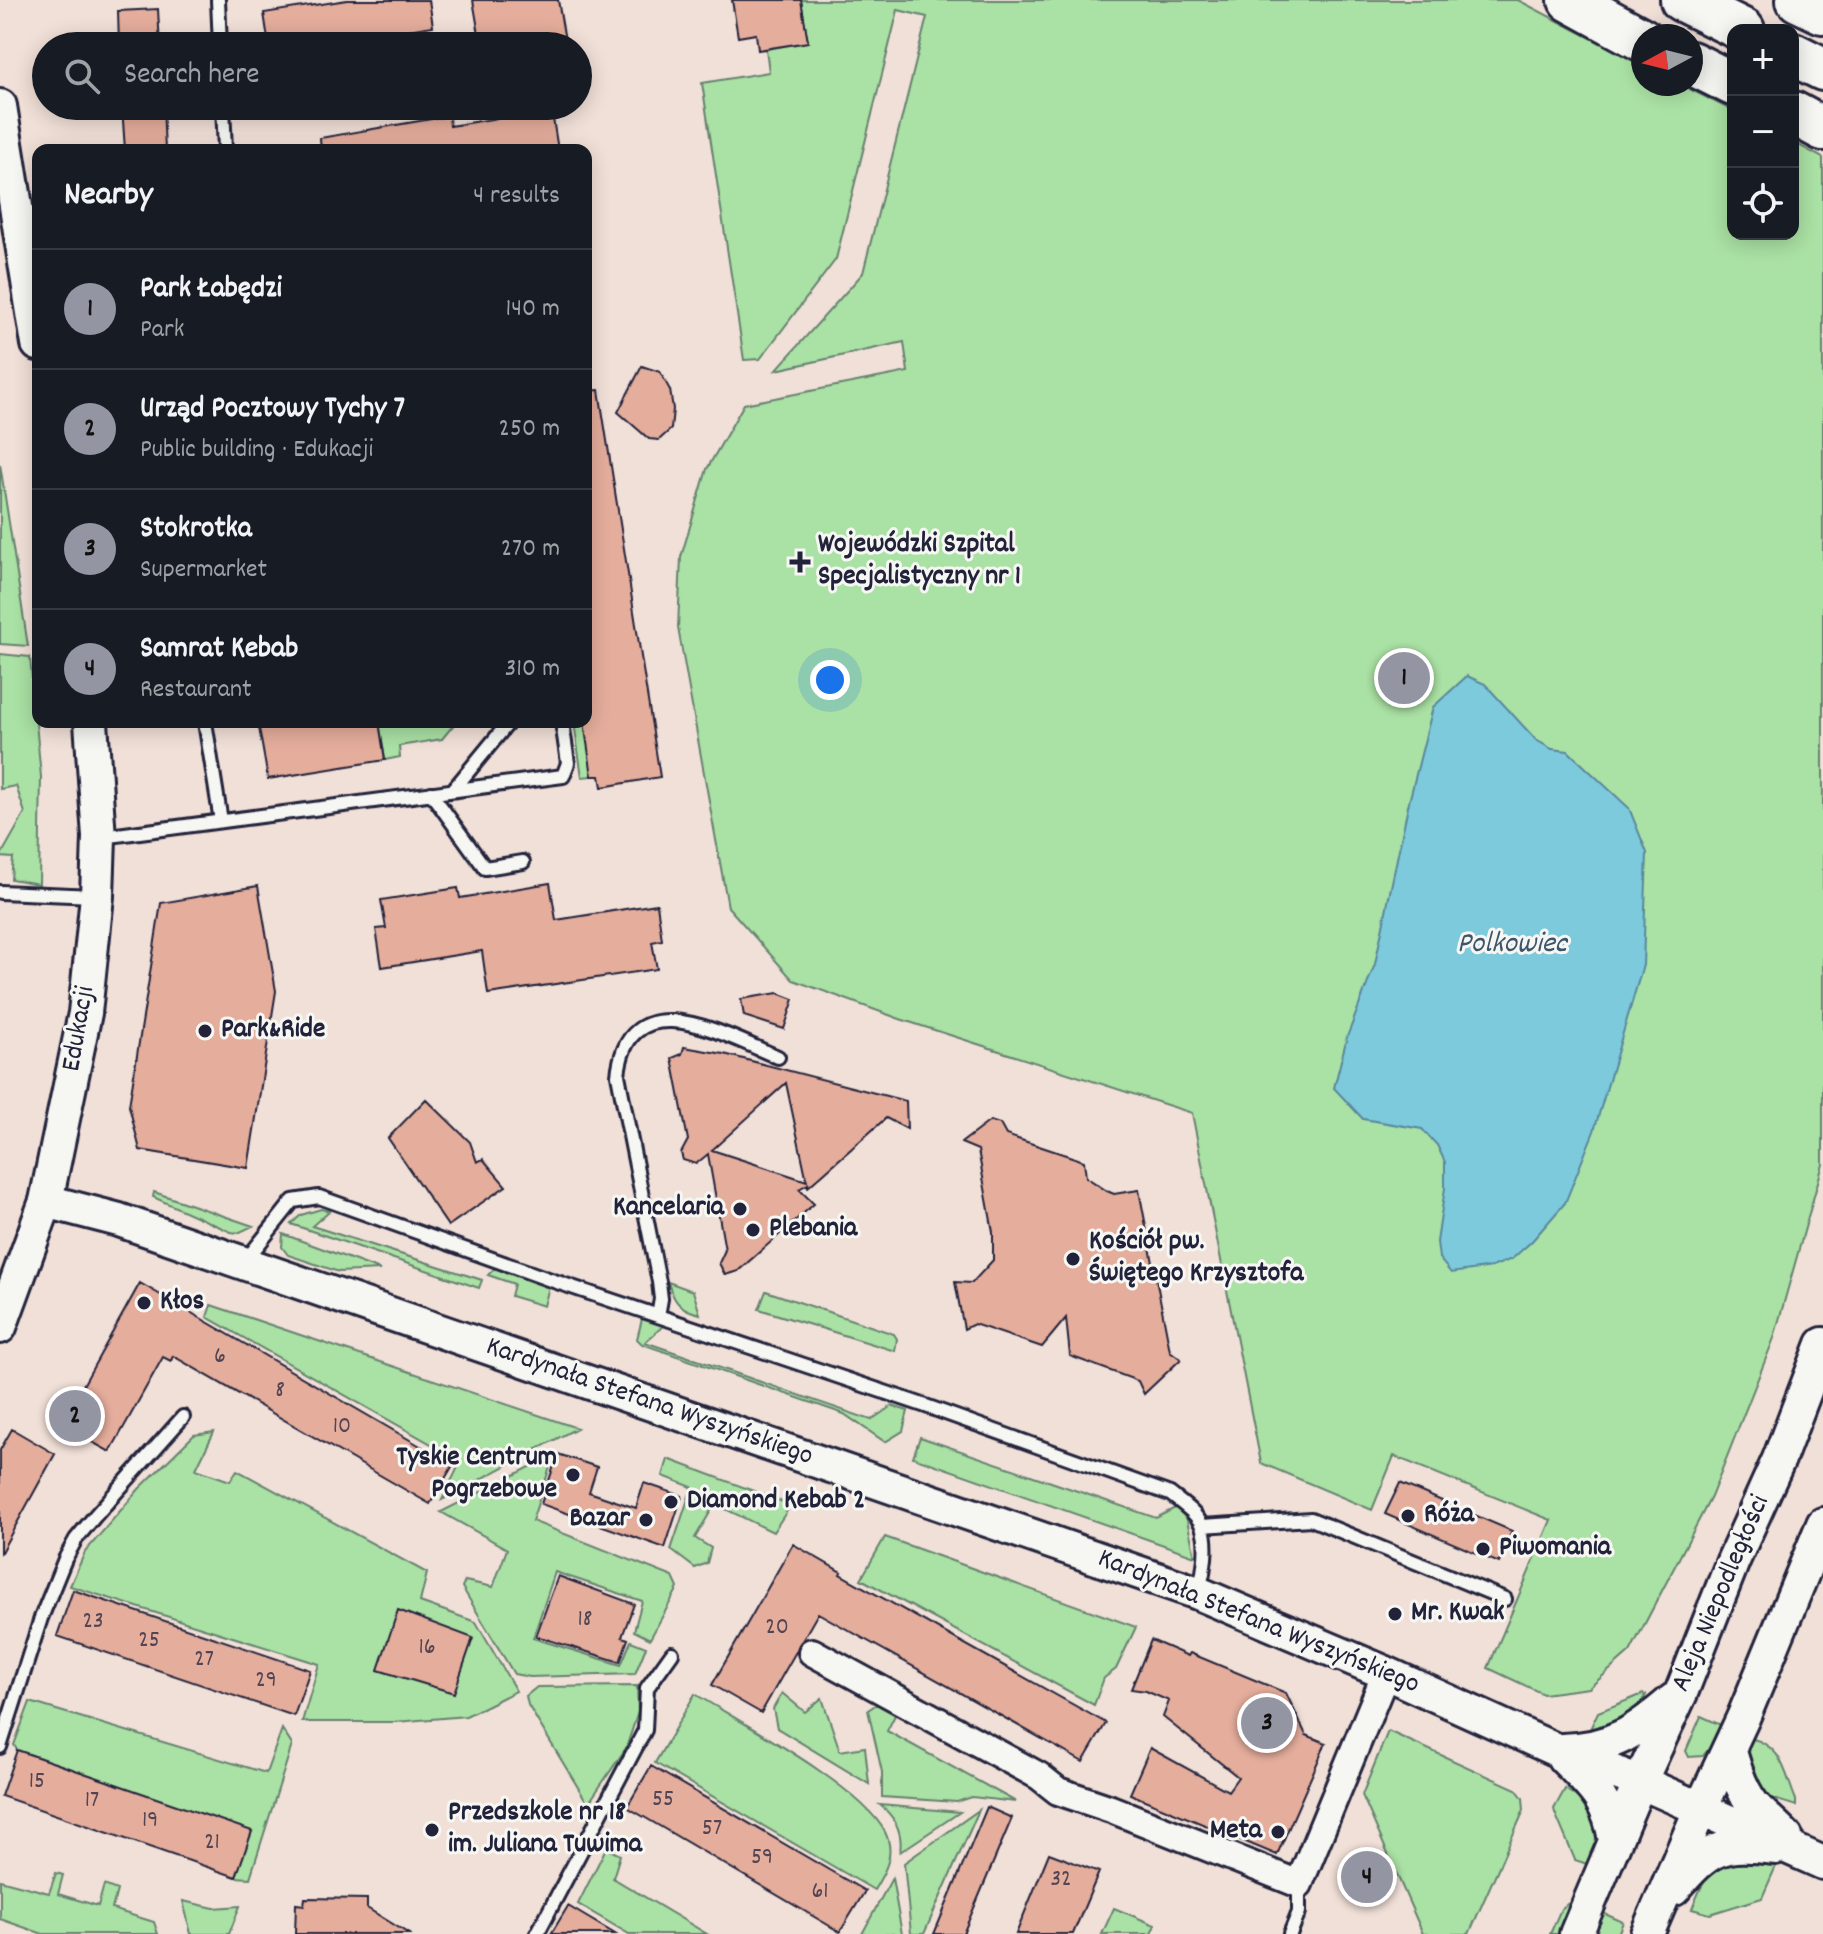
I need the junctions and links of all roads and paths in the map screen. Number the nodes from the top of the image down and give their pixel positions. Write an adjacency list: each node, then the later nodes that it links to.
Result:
1 (218, 0): 7 (lane)
2 (1570, 0): 8 (main road)
3 (1682, 0): 6 (main road)
4 (1798, 0): 5 (main road)
5 (1823, 12)
6 (1731, 24)
7 (219, 32)
8 (1631, 33)
9 (1799, 57): 11 (main road)
10 (1703, 69): 12 (main road)
11 (1823, 69)
12 (1727, 81)
13 (0, 106): 18 (street)
14 (1799, 116): 16 (main road)
15 (224, 120): 17 (lane)
16 (1823, 129)
17 (225, 144)
18 (32, 282)
19 (91, 728): 26 (street, Edukacji)
20 (206, 728): 25 (lane)
21 (504, 728): 23 (lane)
22 (563, 728): 23 (lane)
23 (453, 790): 24 (lane)
24 (431, 793): 25 (lane); 27 (lane)
25 (221, 821): 26 (lane)
26 (99, 837): 29 (street, Edukacji)
27 (523, 862)
28 (0, 892): 29 (lane)
29 (97, 896): 31 (street, Edukacji)
30 (778, 1057): 33 (lane)
31 (46, 1201): 32 (street, Kardynała Stefana Wyszyńskiego); 34 (street, Edukacji)
32 (244, 1263): 33 (lane); 39 (street, Kardynała Stefana Wyszyńskiego)
33 (658, 1316): 38 (lane)
34 (0, 1327)
35 (1823, 1344): 44 (street, Aleja Niepodległości)
36 (183, 1417): 45 (lane)
37 (1823, 1524): 46 (street)
38 (1202, 1526): 39 (lane); 40 (lane)
39 (1198, 1593): 43 (street, Kardynała Stefana Wyszyńskiego)
40 (1505, 1599)
41 (812, 1652): 52 (street)
42 (672, 1653): 54 (lane)
43 (1386, 1673): 47 (street, Kardynała Stefana Wyszyńskiego); 52 (street)
44 (1681, 1693): 47 (street, Kardynała Stefana Wyszyńskiego); 48 (street, Aleja Niepodległości)
45 (0, 1747)
46 (1729, 1748): 49 (street); 51 (street)
47 (1556, 1750): 48 (street, Kardynała Stefana Wyszyńskiego); 50 (street)
48 (1640, 1782): 49 (street, Kardynała Stefana Wyszyńskiego); 50 (street, Aleja Niepodległości)
49 (1701, 1808): 51 (street, Kardynała Stefana Wyszyńskiego); 53 (street)
50 (1615, 1841): 56 (street, Aleja Niepodległości)
51 (1810, 1857): 53 (street)
52 (1299, 1884): 55 (lane)
53 (1651, 1923)
54 (537, 1934)
55 (1290, 1934)
56 (1576, 1934)

